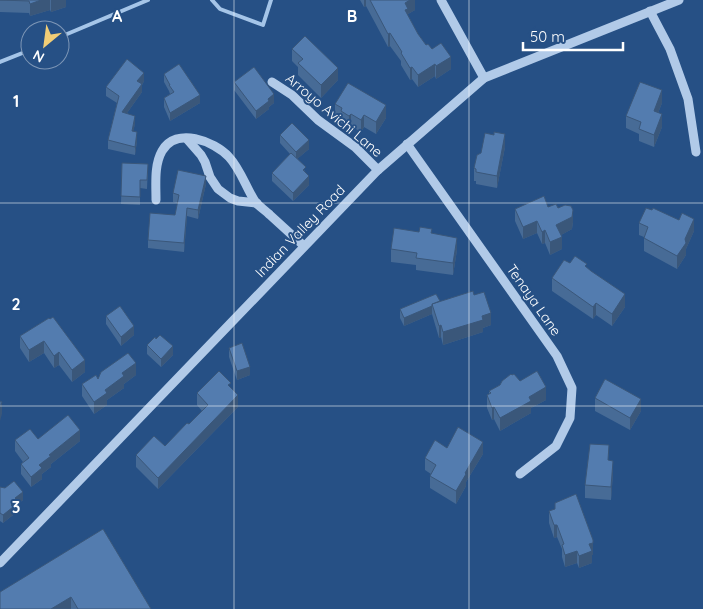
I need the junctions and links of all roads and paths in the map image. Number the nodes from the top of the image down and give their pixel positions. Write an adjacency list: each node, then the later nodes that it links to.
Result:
1 (441, 0): 4 (street)
2 (679, 0): 3 (street, Indian Valley Road)
3 (650, 11): 4 (street, Indian Valley Road); 8 (street)
4 (484, 78): 7 (street, Indian Valley Road)
5 (272, 82): 9 (street, Arroyo Avichi Lane)
6 (187, 139): 10 (street); 11 (street); 11 (street)
7 (407, 144): 9 (street, Indian Valley Road); 13 (street, Tenaya Lane)
8 (696, 152)
9 (378, 170): 12 (street, Indian Valley Road)
10 (156, 200)
11 (257, 203): 12 (street)
12 (304, 246): 14 (street, Indian Valley Road)
13 (520, 474)
14 (0, 563)

